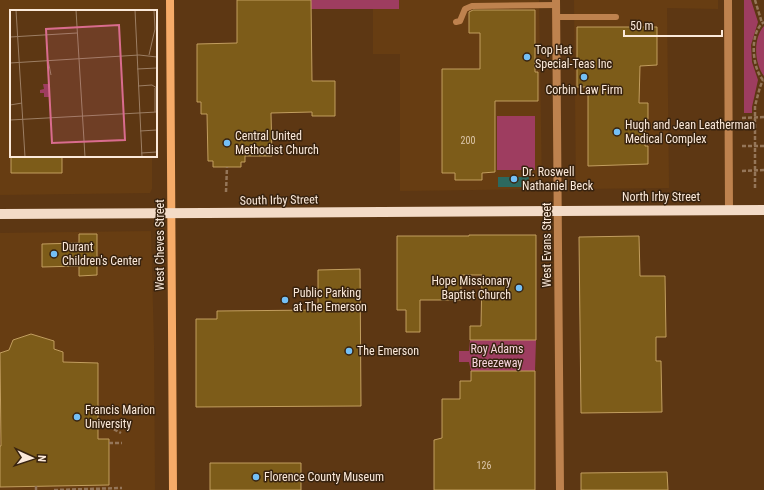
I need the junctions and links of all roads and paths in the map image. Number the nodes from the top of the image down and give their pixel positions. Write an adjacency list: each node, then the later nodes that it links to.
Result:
1 (170, 0): 26 (main road, West Cheves Street)
2 (728, 0): 23 (street)
3 (755, 0): 8 (path)
4 (556, 3): 5 (street, West Evans Street); 7 (lane)
5 (556, 17): 6 (lane); 22 (street, West Evans Street)
6 (616, 17)
7 (456, 22)
8 (763, 22): 9 (path)
9 (764, 80): 12 (path)
10 (764, 117): 12 (path)
11 (742, 118): 12 (path)
12 (755, 118): 14 (path)
13 (742, 146): 14 (path)
14 (755, 146): 15 (path); 17 (path)
15 (764, 146)
16 (227, 167): 21 (path)
17 (755, 170): 18 (path); 19 (path); 20 (path)
18 (764, 170)
19 (742, 171)
20 (755, 188)
21 (226, 192)
22 (558, 210): 23 (main road, North Irby Street); 26 (main road, South Irby Street); 34 (street, West Evans Street)
23 (729, 210): 24 (main road, North Irby Street)
24 (764, 210)
25 (0, 214): 26 (main road, South Irby Street)
26 (172, 214): 33 (main road, West Cheves Street)
27 (98, 421): 28 (path)
28 (122, 433)
29 (109, 443): 30 (path)
30 (122, 443)
31 (122, 488): 32 (path)
32 (54, 490)
33 (172, 490)
34 (560, 490)

